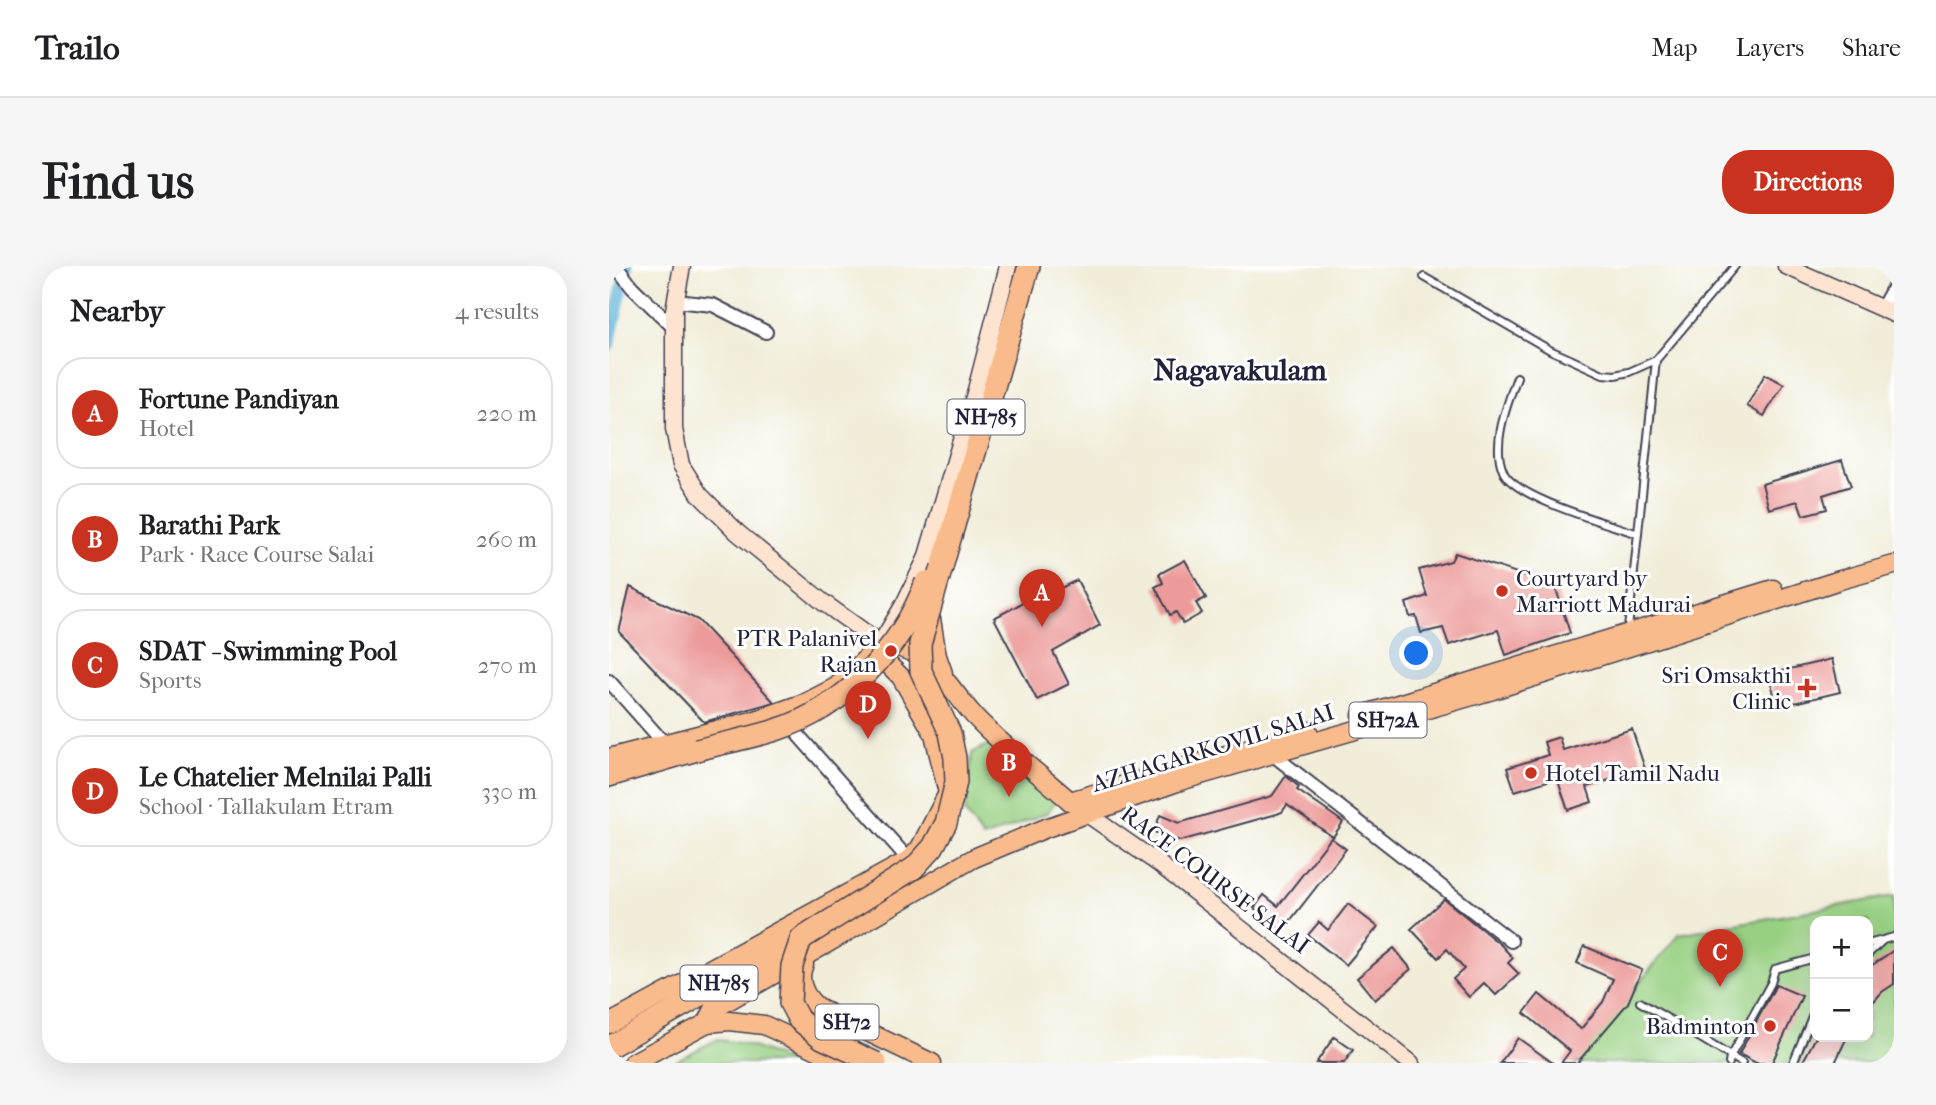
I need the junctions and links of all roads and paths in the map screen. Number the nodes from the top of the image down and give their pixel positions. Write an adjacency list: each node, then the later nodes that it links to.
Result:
1 (616, 266): 13 (street)
2 (681, 266): 11 (street)
3 (1008, 266): 23 (street)
4 (1016, 266): 30 (highway, NH785, bridge)
5 (1029, 266): 39 (highway, NH785, bridge)
6 (1037, 266): 20 (street)
7 (1735, 266): 15 (lane)
8 (1786, 266): 12 (street)
9 (1424, 277): 15 (lane)
10 (1894, 286): 12 (street)
11 (676, 301): 13 (street); 14 (street)
12 (1888, 311)
13 (675, 329): 23 (street)
14 (766, 332)
15 (1656, 360): 17 (lane)
16 (1517, 377): 17 (lane)
17 (1638, 534): 21 (lane)
18 (1894, 553): 21 (main road, AZHAGARKOVIL SALAI / SH72A)
19 (1894, 565): 21 (main road, AZHAGARKOVIL SALAI / SH72A)
20 (931, 619): 22 (street); 25 (main road)
21 (1629, 640): 28 (main road, AZHAGARKOVIL SALAI / SH72A); 31 (main road, AZHAGARKOVIL SALAI / SH72A)
22 (902, 647): 23 (main road); 25 (main road, RACE COURSE SALAI)
23 (881, 648): 27 (main road); 34 (main road)
24 (609, 681): 27 (street)
25 (946, 681): 31 (main road, RACE COURSE SALAI)
26 (799, 736): 34 (street)
27 (664, 743): 29 (main road)
28 (1272, 754): 32 (main road, AZHAGARKOVIL SALAI / SH72A); 37 (street)
29 (609, 758)
30 (609, 776)
31 (1070, 801): 32 (street, RACE COURSE SALAI); 33 (main road)
32 (1085, 814): 33 (main road, AZHAGARKOVIL SALAI / SH72A); 52 (street, RACE COURSE SALAI)
33 (1060, 822): 39 (main road, AZHAGARKOVIL SALAI / SH72A)
34 (909, 860): 45 (main road)
35 (1894, 937): 36 (lane)
36 (1883, 940): 38 (lane); 40 (lane)
37 (1511, 941)
38 (1873, 943)
39 (804, 946): 44 (main road, AZHAGARKOVIL SALAI / SH72A); 46 (highway, NH785); 50 (highway, NH785, bridge); 51 (main road, SH72)
40 (1873, 949)
41 (1810, 960): 47 (lane)
42 (1640, 1002): 47 (lane)
43 (1810, 1021): 54 (lane)
44 (708, 1023): 48 (main road, AZHAGARKOVIL SALAI / SH72A); 49 (main road, SH72)
45 (609, 1024)
46 (609, 1047)
47 (1730, 1060): 53 (lane)
48 (632, 1063)
49 (845, 1063)
50 (876, 1063)
51 (932, 1063)
52 (1411, 1063)
53 (1742, 1063)
54 (1793, 1063)

